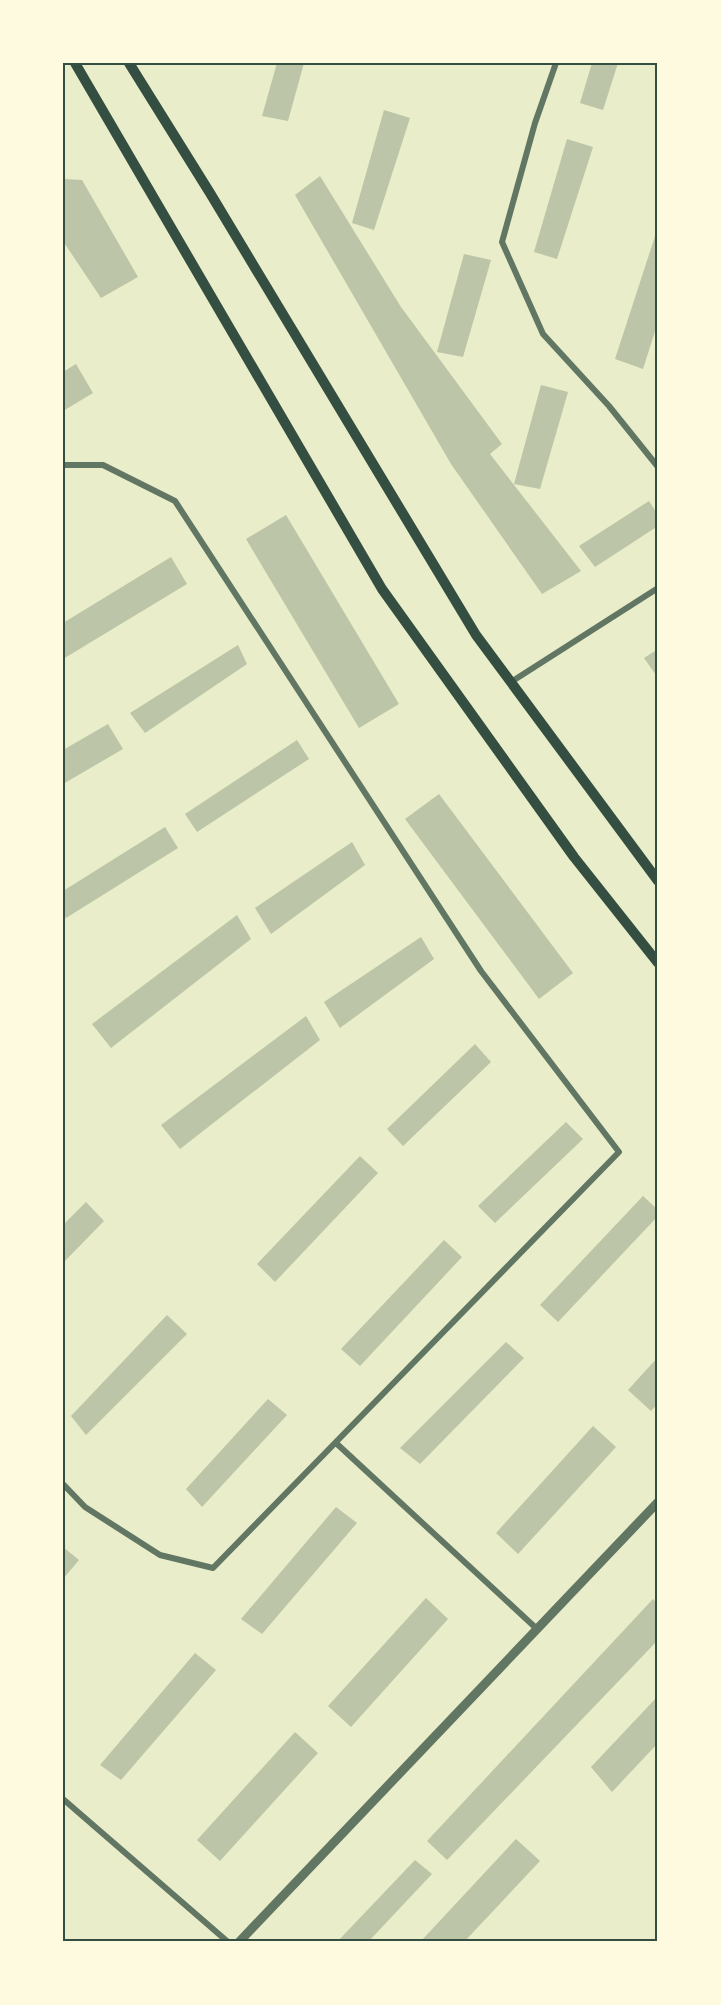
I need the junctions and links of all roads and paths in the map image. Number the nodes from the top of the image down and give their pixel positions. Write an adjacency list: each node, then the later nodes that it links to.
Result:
1 (75, 63): 9 (main road)
2 (129, 63): 7 (main road)
3 (556, 63): 5 (street)
4 (63, 465): 10 (street)
5 (658, 467)
6 (658, 588): 7 (street)
7 (511, 682): 8 (main road)
8 (658, 881)
9 (658, 963)
10 (336, 1443): 11 (street); 13 (street)
11 (63, 1484)
12 (658, 1502): 13 (street)
13 (537, 1629): 16 (street)
14 (63, 1799): 15 (street)
15 (228, 1942)
16 (239, 1942)

